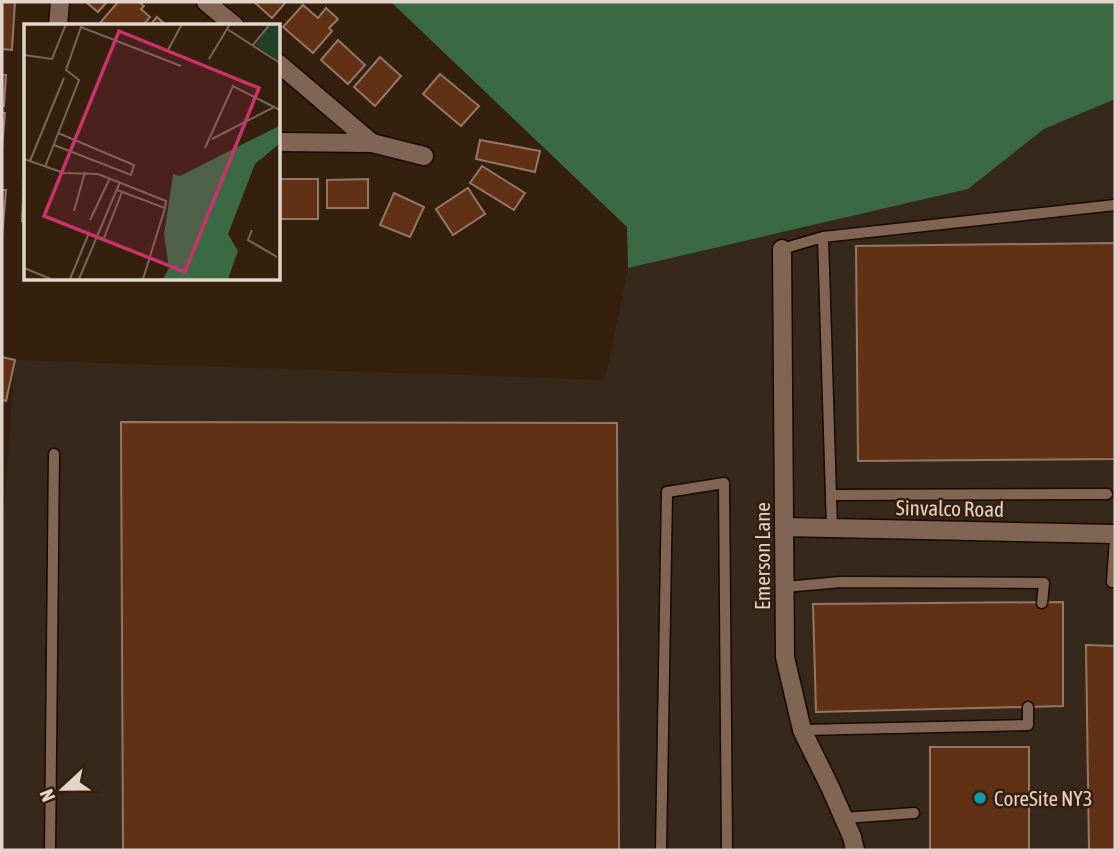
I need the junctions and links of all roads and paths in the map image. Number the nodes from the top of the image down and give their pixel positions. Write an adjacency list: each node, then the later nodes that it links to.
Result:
1 (60, 2): 3 (street)
2 (206, 2): 4 (street)
3 (58, 24)
4 (232, 24)
5 (280, 65): 7 (street)
6 (280, 142): 7 (street)
7 (372, 143): 8 (street)
8 (424, 156)
9 (1115, 205): 10 (lane)
10 (824, 237): 11 (lane); 14 (lane)
11 (782, 249): 15 (street, Emerson Lane)
12 (54, 454): 25 (lane)
13 (1107, 494): 14 (lane)
14 (831, 495): 16 (lane)
15 (784, 527): 16 (street, Sinvalco Road); 19 (street, Emerson Lane)
16 (832, 528): 17 (street, Sinvalco Road)
17 (1115, 536): 18 (lane)
18 (1115, 582)
19 (785, 587): 20 (lane); 22 (street, Emerson Lane)
20 (1042, 603)
21 (1028, 707): 22 (lane)
22 (802, 730): 24 (street, Emerson Lane)
23 (914, 813): 24 (lane)
24 (844, 818): 28 (street, Emerson Lane)
25 (50, 850)
26 (661, 850): 27 (lane)
27 (727, 850)
28 (855, 850)

